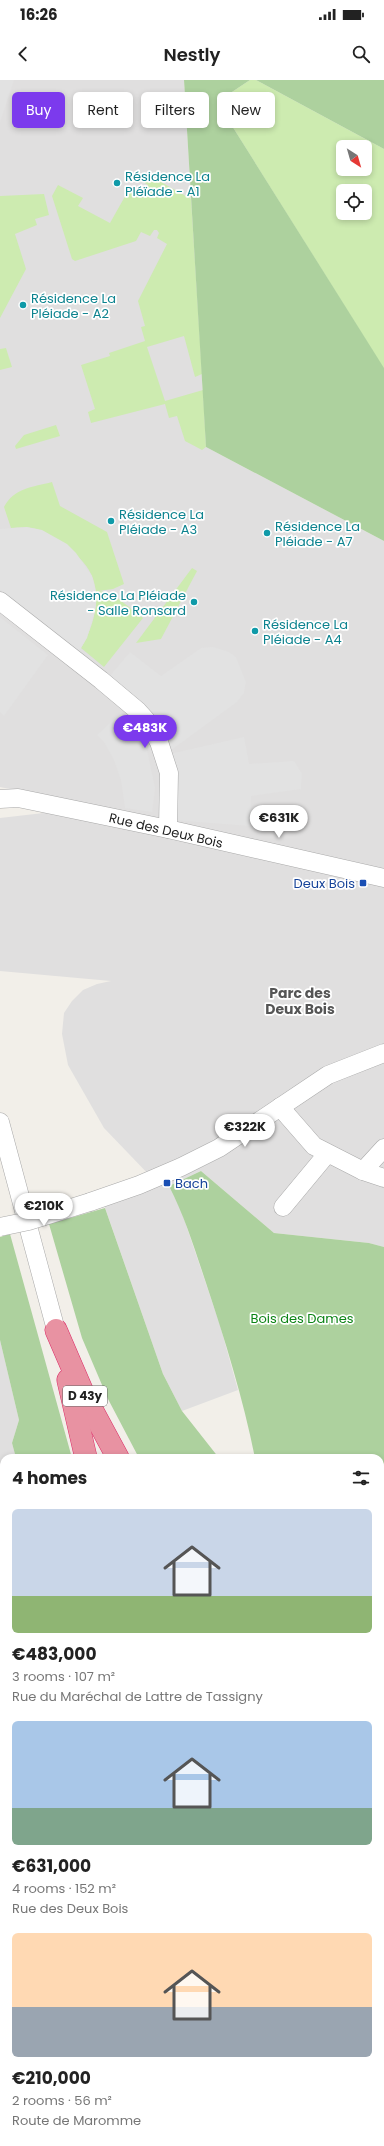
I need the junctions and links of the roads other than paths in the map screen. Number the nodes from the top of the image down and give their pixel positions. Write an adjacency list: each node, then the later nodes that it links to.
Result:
1 (0, 601): 5 (street)
2 (0, 789): 3 (street, Rue des Deux Bois)
3 (18, 798): 4 (street, Rue des Deux Bois); 5 (street, Rue des Deux Bois)
4 (0, 799)
5 (168, 829): 6 (street, Rue des Deux Bois)
6 (384, 878)
7 (384, 1053): 8 (street)
8 (280, 1107): 11 (street); 15 (street, bridge)
9 (1, 1126): 16 (street, D 43y)
10 (384, 1148): 12 (street)
11 (327, 1154): 12 (street); 14 (street)
12 (363, 1171): 13 (street)
13 (384, 1178)
14 (283, 1207)
15 (0, 1227)
16 (56, 1330): 17 (highway); 18 (highway, D 43y)
17 (85, 1454)
18 (116, 1454)

